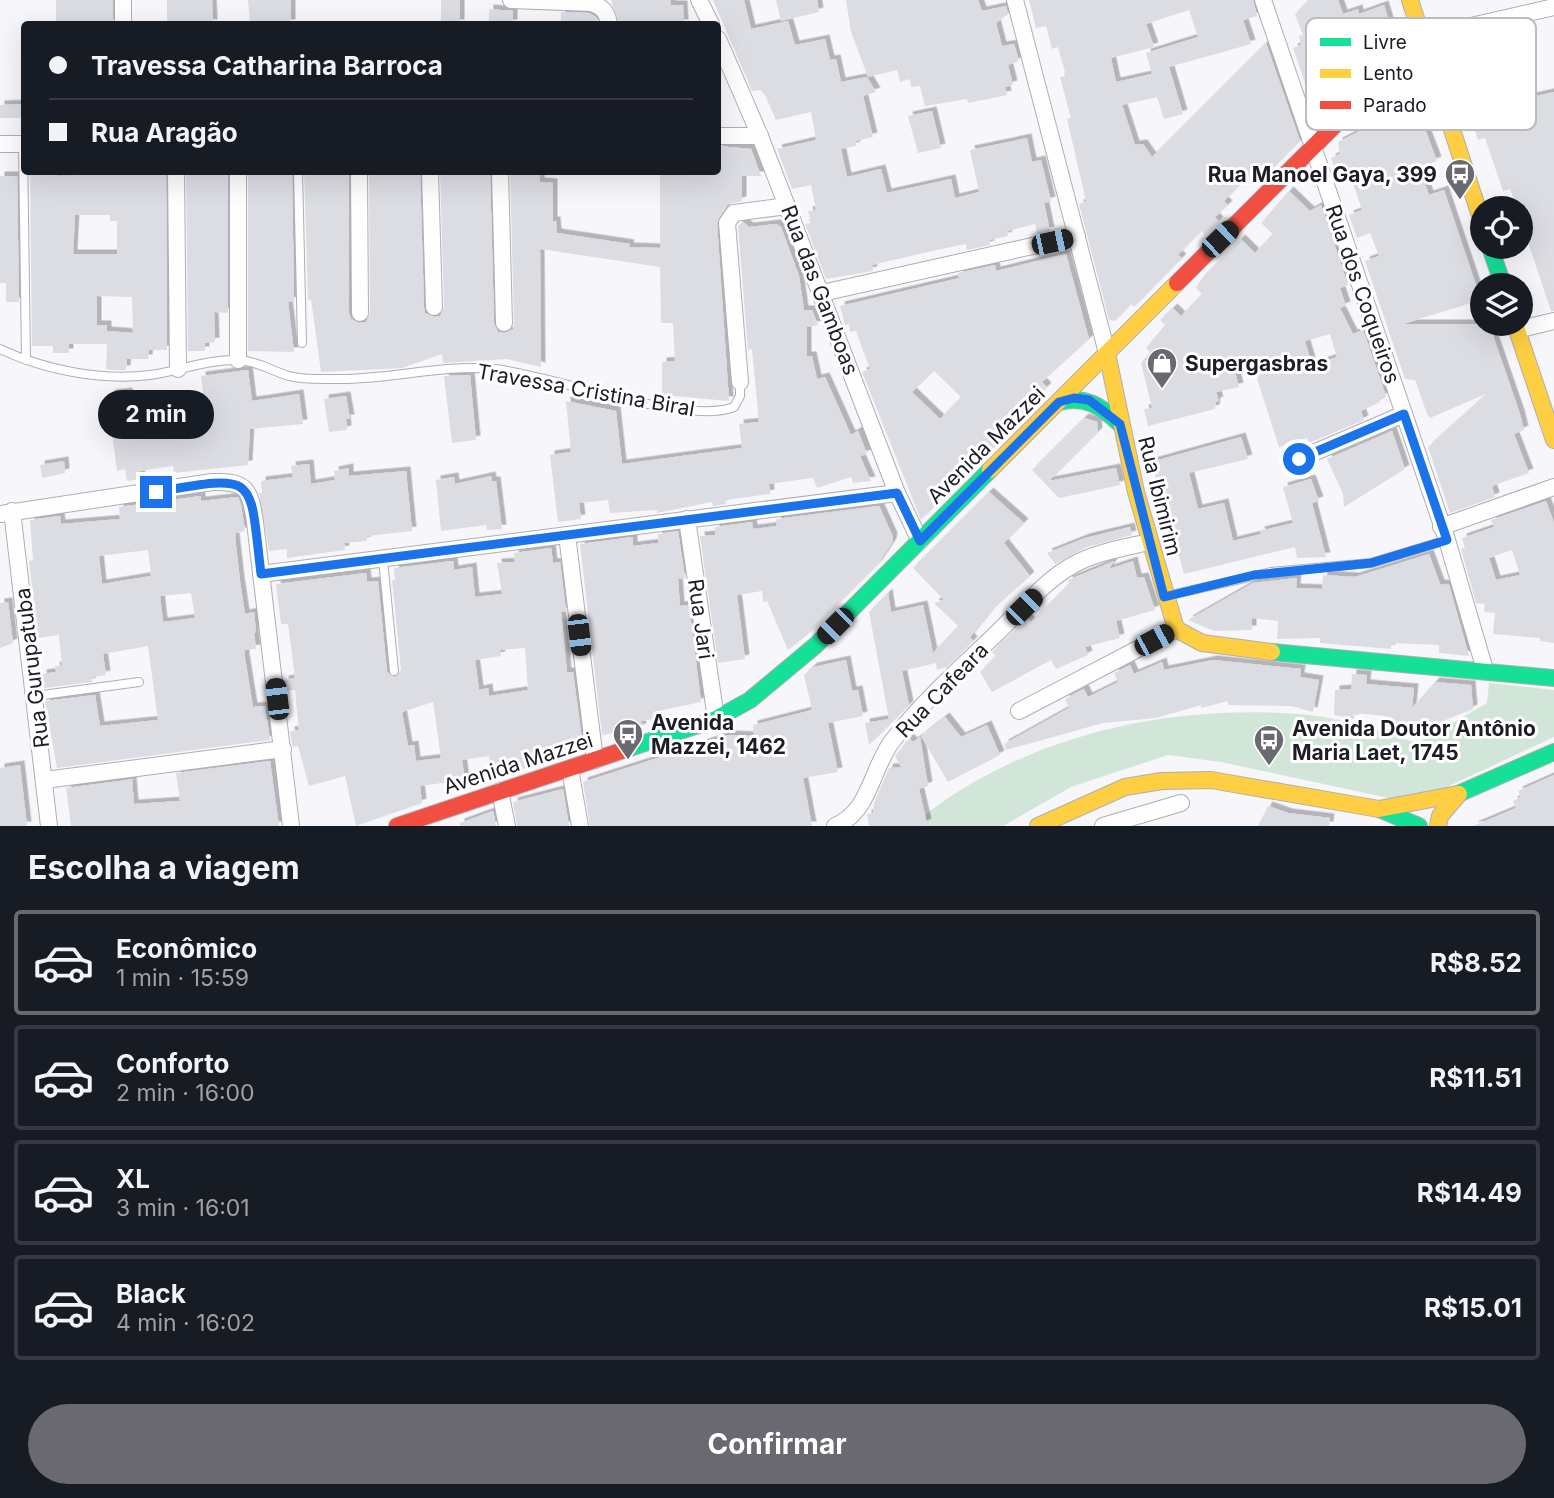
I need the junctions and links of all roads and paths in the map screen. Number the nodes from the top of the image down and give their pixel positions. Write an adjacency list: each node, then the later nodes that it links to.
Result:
1 (123, 0): 10 (street)
2 (511, 0): 11 (street)
3 (699, 0): 12 (street)
4 (1015, 0): 32 (street, Rua Ibimirim)
5 (1263, 0): 14 (street, Rua dos Coqueiros)
6 (1410, 0): 8 (street)
7 (1554, 7): 9 (street)
8 (1416, 18)
9 (1506, 18)
10 (123, 21)
11 (608, 21)
12 (710, 21)
13 (721, 46): 19 (street, Rua das Gamboas)
14 (1306, 126)
15 (1307, 130): 22 (street, Rua dos Coqueiros)
16 (1330, 130): 22 (street, Avenida Mazzei)
17 (1453, 130): 30 (street)
18 (721, 136): 19 (street)
19 (760, 136): 31 (street, Rua das Gamboas)
20 (0, 144): 21 (street)
21 (21, 144)
22 (1313, 147): 42 (street, Avenida Mazzei); 48 (street, Rua dos Coqueiros)
23 (24, 175): 43 (lane)
24 (176, 175): 45 (street)
25 (238, 175): 44 (street)
26 (298, 175): 40 (lane)
27 (359, 175): 35 (street)
28 (430, 175): 34 (street)
29 (500, 175): 37 (street)
30 (1474, 196)
31 (787, 206): 33 (street, Rua das Gamboas); 46 (street)
32 (1077, 236): 33 (street); 42 (street, Rua Ibimirim)
33 (822, 293): 53 (street, Rua das Gamboas)
34 (434, 307)
35 (360, 313)
36 (1554, 321): 38 (street)
37 (504, 323)
38 (1533, 324)
39 (1519, 336): 50 (street)
40 (302, 343)
41 (0, 349): 43 (lane, Travessa Cristina Biral)
42 (1107, 353): 47 (street, Avenida Mazzei); 49 (street, Rua Ibimirim)
43 (26, 360): 45 (lane, Travessa Cristina Biral)
44 (238, 360): 45 (lane, Travessa Cristina Biral); 46 (lane, Travessa Cristina Biral)
45 (178, 369)
46 (740, 382)
47 (1059, 402): 49 (street); 58 (street, Avenida Mazzei)
48 (1404, 414): 51 (street); 56 (street, Rua dos Coqueiros)
49 (1120, 424): 59 (street, Rua Ibimirim)
50 (1554, 440)
51 (1299, 459)
52 (1554, 487): 56 (street)
53 (897, 493): 55 (street); 58 (street, Rua das Gamboas)
54 (6, 512): 61 (street); 68 (street, Rua Gurupatuba)
55 (687, 519): 57 (street); 70 (street, Rua Jari)
56 (1444, 534): 62 (lane); 64 (street, Rua dos Coqueiros)
57 (567, 535): 60 (street); 73 (street)
58 (920, 541): 70 (street, Avenida Mazzei)
59 (1149, 542): 62 (street, Rua Ibimirim); 85 (street, Rua Cafeara)
60 (383, 560): 61 (street); 65 (lane)
61 (261, 574): 71 (street)
62 (1164, 597): 63 (street, Rua Ibimirim)
63 (1176, 629): 64 (street); 69 (street)
64 (1485, 670): 66 (street)
65 (394, 671)
66 (1554, 678)
67 (139, 682): 68 (lane)
68 (35, 696): 75 (street, Rua Gurupatuba)
69 (1019, 711)
70 (716, 719): 73 (street, Avenida Mazzei)
71 (283, 749): 75 (street); 81 (street)
72 (1554, 752): 77 (street)
73 (595, 760): 74 (street, Avenida Mazzei)
74 (569, 769): 76 (street, Avenida Mazzei); 84 (street)
75 (45, 780): 80 (street, Rua Gurupatuba)
76 (500, 791): 82 (street, Avenida Mazzei); 83 (street)
77 (1459, 794): 79 (street); 89 (street)
78 (1181, 803): 87 (street)
79 (1379, 810): 86 (street); 88 (street)
80 (49, 826)
81 (291, 826)
82 (397, 826)
83 (507, 826)
84 (580, 826)
85 (835, 826)
86 (1038, 826)
87 (1103, 826)
88 (1419, 826)
89 (1438, 826)

